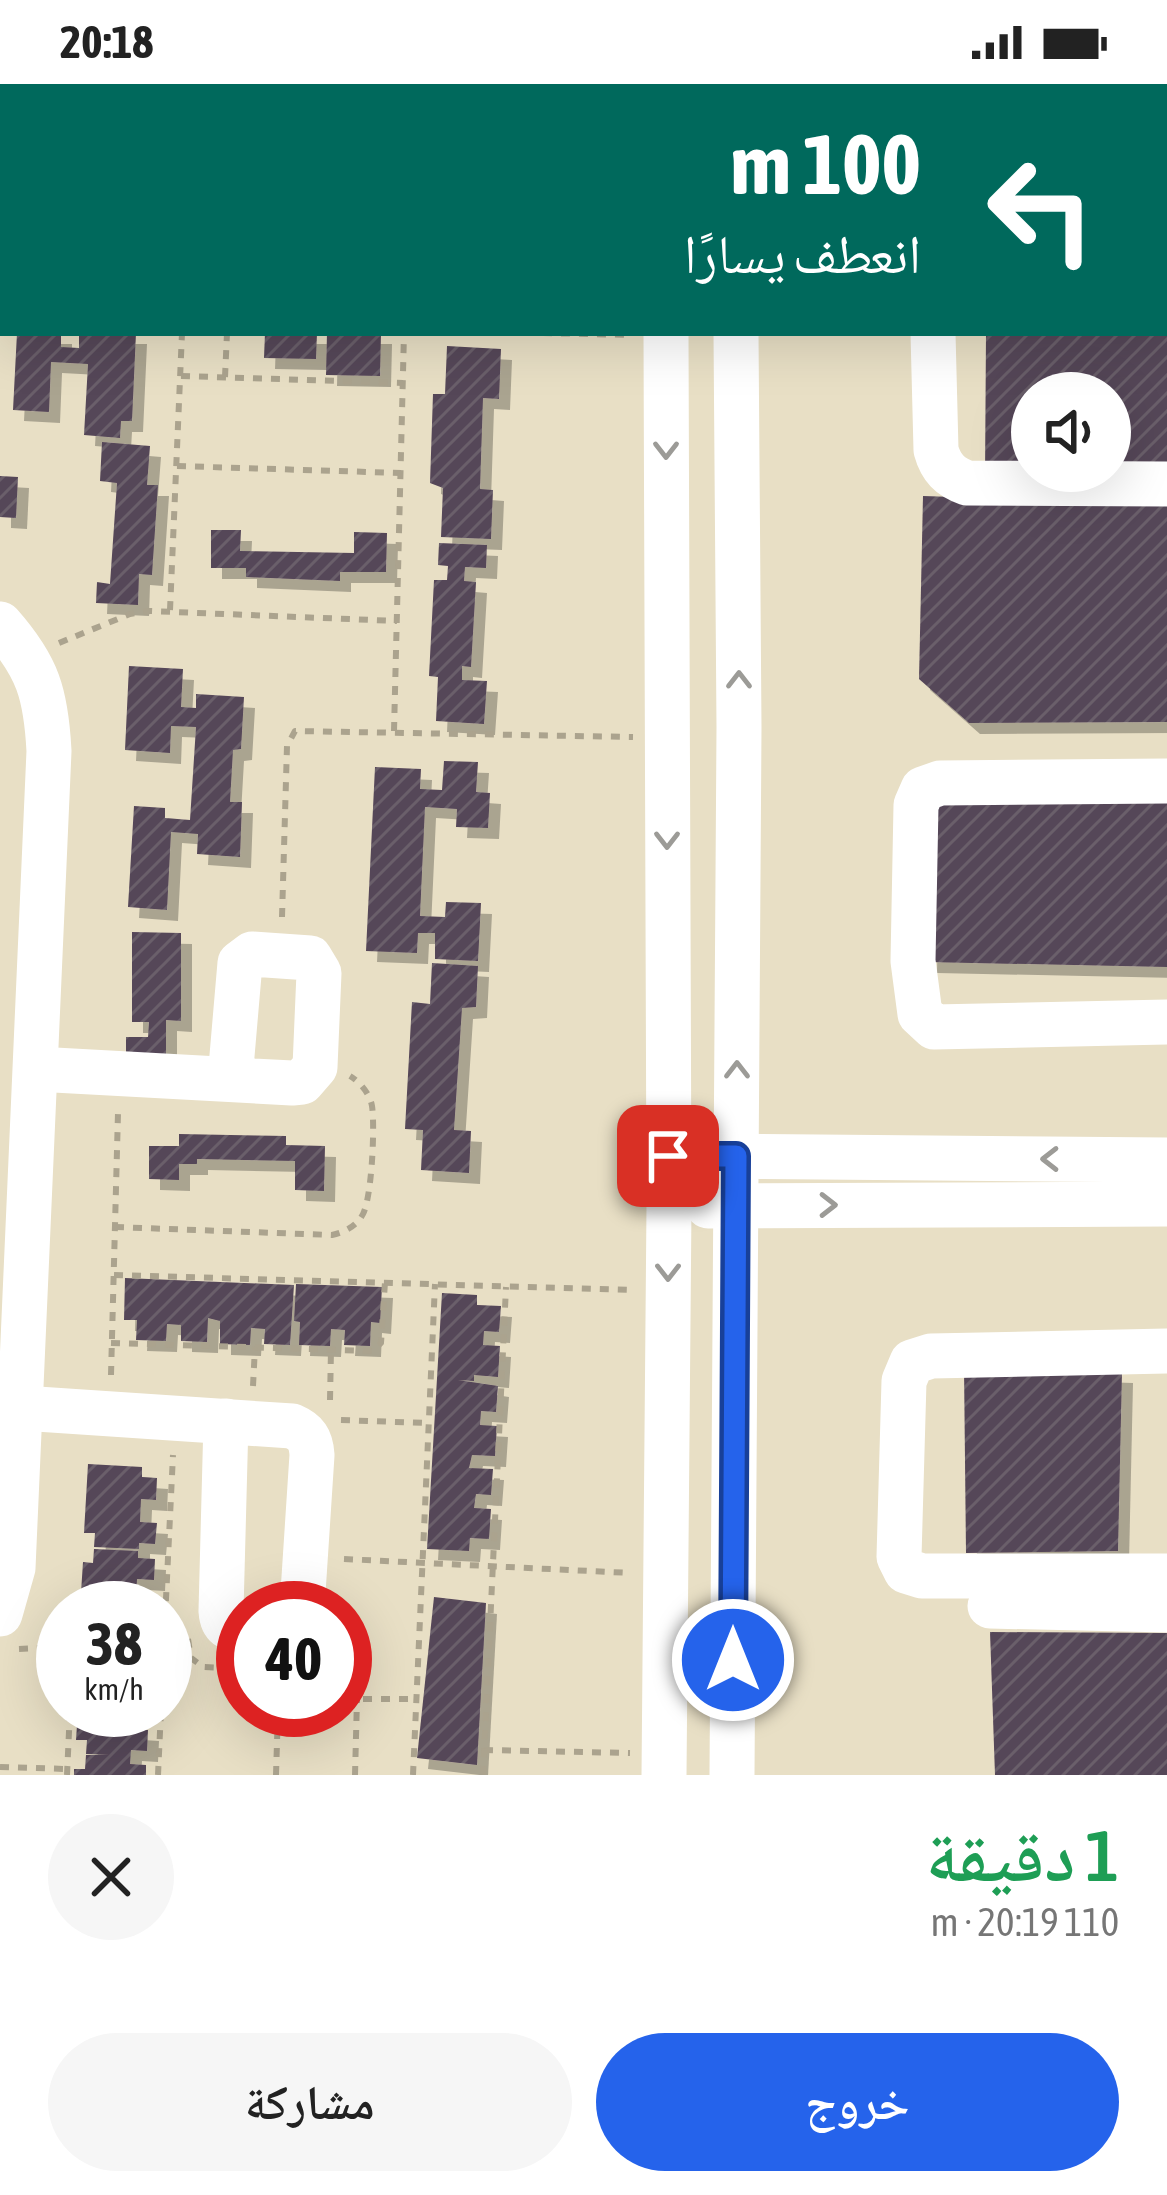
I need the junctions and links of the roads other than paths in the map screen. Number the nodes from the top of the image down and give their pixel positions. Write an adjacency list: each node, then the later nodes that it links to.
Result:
1 (666, 336): 11 (street, one-way to 11)
2 (736, 336): 12 (street, one-way to 2)
3 (933, 336): 4 (street)
4 (1167, 484)
5 (14, 640): 7 (street)
6 (1167, 781): 8 (street)
7 (20, 954): 9 (street)
8 (1167, 1022)
9 (36, 1069): 10 (street); 18 (street)
10 (230, 1079): 10 (street)
11 (668, 1156): 12 (street); 15 (street)
12 (736, 1156): 13 (street, one-way to 12); 16 (street)
13 (1167, 1160)
14 (1167, 1204): 16 (street, one-way to 14)
15 (668, 1206): 16 (street); 26 (street, one-way to 26)
16 (735, 1206): 27 (street)
17 (1167, 1351): 20 (street)
18 (22, 1408): 19 (street); 25 (street)
19 (239, 1408): 21 (street); 22 (street)
20 (1167, 1576)
21 (223, 1581)
22 (303, 1581)
23 (908, 1605): 24 (street)
24 (1167, 1610)
25 (0, 1614)
26 (664, 1764)
27 (732, 1775)

